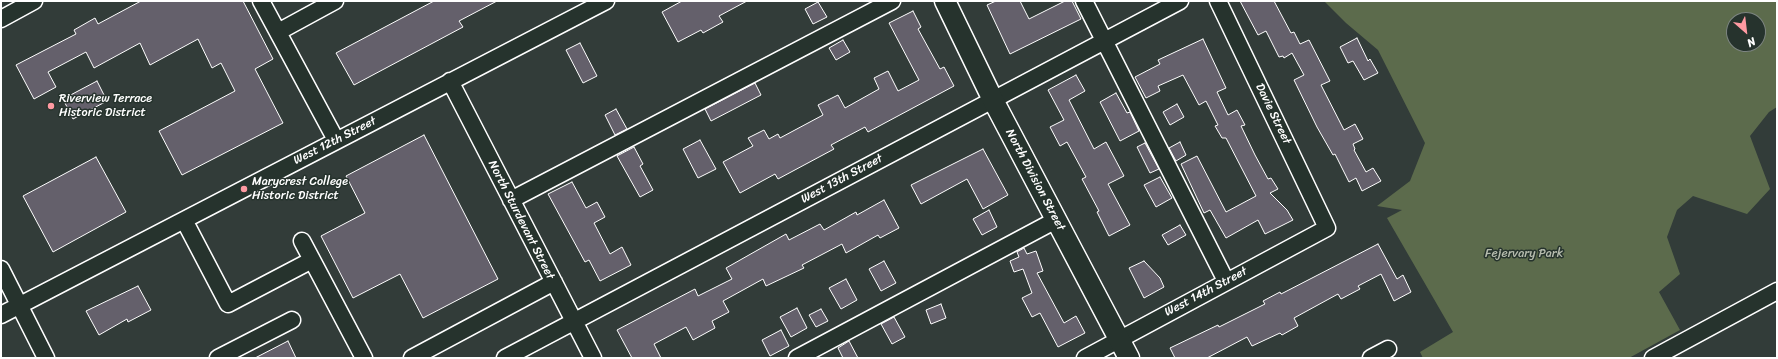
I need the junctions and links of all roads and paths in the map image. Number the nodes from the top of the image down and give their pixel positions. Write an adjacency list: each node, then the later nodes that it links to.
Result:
1 (34, 1): 10 (street)
2 (261, 1): 11 (street)
3 (335, 1): 11 (street)
4 (606, 1): 13 (street, West 12th Street)
5 (892, 1): 16 (street)
6 (944, 1): 14 (main road, North Division Street)
7 (1084, 1): 12 (street)
8 (1180, 1): 12 (street, West 13th Street)
9 (1218, 1): 19 (street, Davie Street)
10 (1, 19)
11 (278, 32): 15 (street)
12 (1104, 41): 14 (street, West 13th Street); 23 (street)
13 (450, 81): 15 (street, West 12th Street); 16 (street, North Sturdevant Street)
14 (993, 100): 18 (main road, North Division Street); 29 (street, West 13th Street)
15 (336, 140): 17 (street, West 12th Street)
16 (511, 200): 24 (street, North Sturdevant Street)
17 (184, 220): 21 (street); 26 (street, West 12th Street)
18 (1056, 220): 30 (main road, North Division Street); 39 (street)
19 (1327, 228): 23 (street, West 14th Street)
20 (302, 241): 21 (street)
21 (312, 260): 35 (street)
22 (1, 269): 26 (street)
23 (1226, 280): 30 (street, West 14th Street)
24 (554, 282): 29 (street, North Sturdevant Street); 36 (street)
25 (1777, 291): 32 (street)
26 (20, 306): 27 (street, West 12th Street); 33 (street)
27 (1, 315)
28 (292, 320): 34 (street)
29 (574, 322): 37 (street, West 13th Street); 38 (street, North Sturdevant Street)
30 (1118, 339): 40 (street, West 14th Street); 41 (main road, North Division Street)
31 (1388, 349): 42 (street)
32 (1659, 357)
33 (46, 358)
34 (218, 358)
35 (364, 358)
36 (412, 358)
37 (505, 358)
38 (593, 358)
39 (797, 358)
40 (1085, 358)
41 (1128, 358)
42 (1371, 358)

